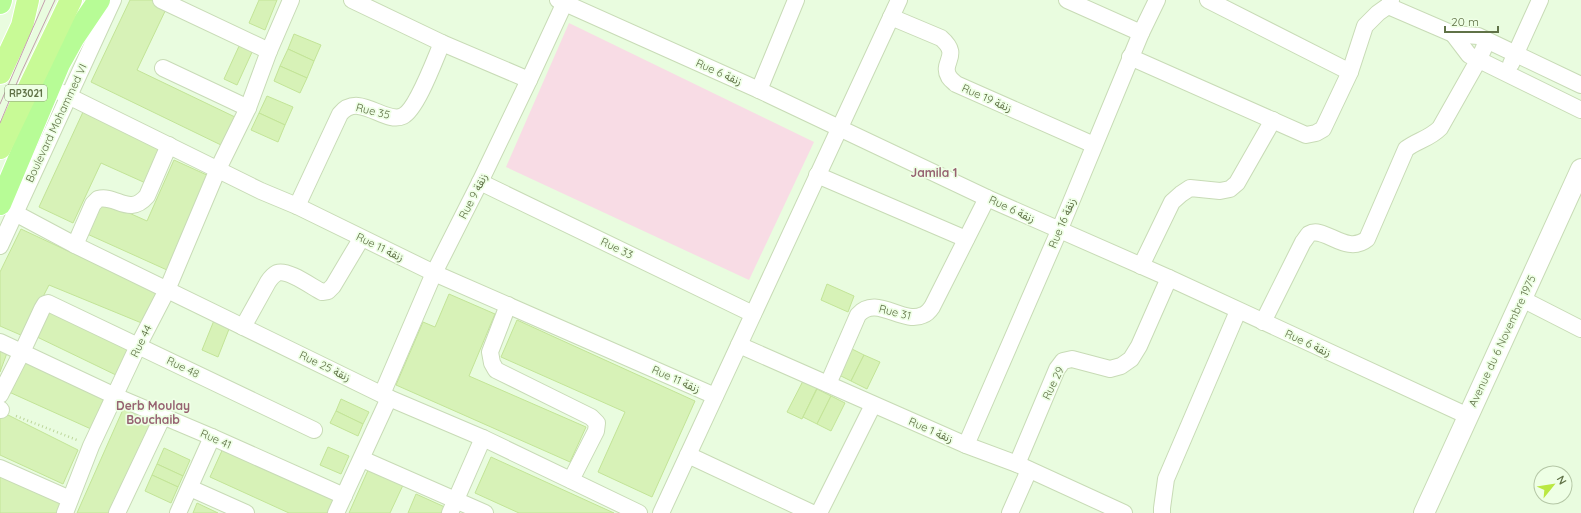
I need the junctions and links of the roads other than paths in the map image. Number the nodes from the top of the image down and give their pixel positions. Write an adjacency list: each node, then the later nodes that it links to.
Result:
1 (1, 0): 16 (main road)
2 (28, 0): 29 (highway, RP3021)
3 (71, 0): 41 (highway, RP3021)
4 (99, 0): 34 (main road, Boulevard Mohammed VI)
5 (112, 0): 34 (street, Boulevard Mohammed VI)
6 (161, 0): 23 (street)
7 (291, 0): 23 (street, Rue 44)
8 (352, 0): 22 (street)
9 (796, 0): 33 (street)
10 (898, 0): 18 (street)
11 (1068, 0): 19 (street)
12 (1156, 0): 19 (street, Rue 16 زنقة)
13 (1208, 0): 28 (street)
14 (1540, 0): 24 (street)
15 (563, 1): 31 (street, Rue 9 زنقة); 33 (street, Rue 6 زنقة)
16 (0, 3)
17 (1390, 3): 20 (street); 28 (street)
18 (891, 16): 38 (street); 40 (street, Rue 19 زنقة)
19 (1141, 33): 25 (street, Rue 16 زنقة)
20 (1453, 34): 21 (street); 26 (street)
21 (1487, 41): 24 (street); 26 (street)
22 (442, 43): 31 (street); 47 (street, Rue 35)
23 (269, 51): 35 (street, Rue 44)
24 (1515, 54): 30 (street); 32 (street)
25 (1130, 57): 37 (street); 40 (street, Rue 16 زنقة)
26 (1479, 59): 30 (street); 62 (street)
27 (164, 68): 35 (street)
28 (1350, 72): 37 (street)
29 (0, 73)
30 (1507, 73): 36 (street)
31 (529, 80): 45 (street, Rue 9 زنقة)
32 (1581, 85)
33 (759, 90): 38 (street, Rue 6 زنقة)
34 (59, 92): 39 (street, Rue 11 زنقة); 48 (main road, Boulevard Mohammed VI)
35 (248, 108): 42 (street, Rue 44)
36 (1581, 110)
37 (1273, 120): 54 (street)
38 (839, 128): 44 (street); 46 (street, Rue 6 زنقة)
39 (169, 145): 42 (street, Rue 11 زنقة); 52 (street)
40 (1094, 145): 49 (street, Rue 16 زنقة)
41 (0, 148)
42 (218, 169): 47 (street, Rue 11 زنقة); 57 (street, Rue 44)
43 (1581, 169): 58 (street, Avenue du 6 Novembre 1975)
44 (817, 176): 51 (street); 61 (street)
45 (480, 182): 55 (street, Rue 9 زنقة); 61 (street, Rue 33)
46 (987, 198): 49 (street, Rue 6 زنقة); 51 (street, Rue 31)
47 (297, 206): 50 (street, Rue 11 زنقة)
48 (8, 208): 52 (street, Rue 25 زنقة); 53 (street, Boulevard Mohammed VI)
49 (1059, 231): 54 (street, Rue 6 زنقة); 80 (street, Rue 16 زنقة)
50 (361, 239): 55 (street, Rue 11 زنقة); 63 (street)
51 (966, 239): 69 (street, Rue 31)
52 (75, 245): 57 (street, Rue 25 زنقة)
53 (0, 246)
54 (1141, 266): 56 (street, Rue 6 زنقة)
55 (434, 273): 59 (street, Rue 11 زنقة); 71 (street, Rue 9 زنقة)
56 (1169, 278): 60 (street, Rue 6 زنقة); 83 (street, Rue 29)
57 (167, 290): 63 (street, Rue 25 زنقة); 67 (street, Rue 44)
58 (1522, 299): 64 (street); 76 (street, Avenue du 6 Novembre 1975)
59 (508, 305): 72 (street, Rue 11 زنقة); 85 (street)
60 (1238, 311): 62 (street, Rue 6 زنقة); 101 (street)
61 (753, 314): 66 (street)
62 (1263, 322): 76 (street, Rue 6 زنقة)
63 (243, 327): 71 (street, Rue 25 زنقة)
64 (1581, 329)
65 (0, 342): 68 (street, Rue 41)
66 (739, 345): 69 (street, Rue 1 زنقة); 72 (street)
67 (138, 346): 68 (street, Rue 48); 70 (street, Rue 44); 77 (street, Rue 48)
68 (22, 352): 70 (street, Rue 41); 74 (street)
69 (828, 384): 73 (street, Rue 1 زنقة)
70 (115, 396): 75 (street, Rue 41); 88 (street, Rue 44)
71 (385, 396): 79 (street, Rue 25 زنقة); 82 (street)
72 (715, 396): 81 (street)
73 (873, 404): 80 (street, Rue 1 زنقة); 98 (street)
74 (0, 405)
75 (163, 416): 78 (street, Rue 41); 90 (street)
76 (1468, 416): 102 (street, Avenue du 6 Novembre 1975)
77 (314, 430)
78 (212, 437): 86 (street); 87 (street, Rue 41)
79 (483, 438): 85 (street, Rue 25 زنقة); 89 (street)
80 (966, 445): 83 (street, Rue 1 زنقة)
81 (688, 455): 96 (street); 97 (street)
82 (362, 459): 87 (street); 89 (street)
83 (1023, 467): 99 (street); 100 (street, Rue 1 زنقة)
84 (0, 468): 88 (street)
85 (571, 480): 95 (street, Rue 25 زنقة)
86 (190, 488): 91 (street); 92 (street)
87 (344, 496): 93 (street)
88 (67, 506)
89 (453, 506): 94 (street)
90 (117, 513)
91 (178, 513)
92 (246, 513)
93 (336, 513)
94 (485, 513)
95 (639, 513)
96 (661, 513)
97 (812, 513)
98 (819, 513)
99 (1010, 513)
100 (1124, 513)
101 (1162, 513)
102 (1424, 513)

